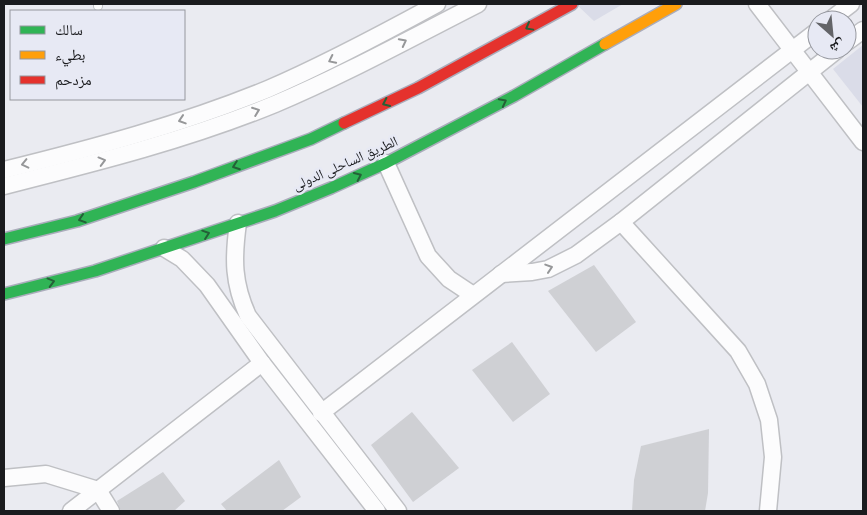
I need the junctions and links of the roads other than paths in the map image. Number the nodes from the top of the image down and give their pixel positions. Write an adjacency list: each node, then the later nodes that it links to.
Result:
1 (437, 4): 12 (street, one-way to 12)
2 (478, 4): 13 (street, one-way to 2)
3 (676, 4): 11 (highway, الطريق الساحلى الدولى, one-way to 3)
4 (757, 4): 7 (street)
5 (568, 5): 16 (highway, one-way to 16)
6 (807, 39): 7 (street)
7 (792, 51): 9 (street); 18 (street)
8 (824, 60): 9 (street)
9 (809, 72): 10 (street); 14 (street)
10 (863, 142)
11 (386, 163): 15 (highway, الطريق الساحلى الدولى, one-way to 11); 20 (street)
12 (4, 170)
13 (4, 186)
14 (621, 222): 18 (street, one-way to 14); 29 (street)
15 (238, 223): 17 (highway, الطريق الساحلى الدولى, one-way to 15); 22 (street)
16 (4, 239)
17 (164, 248): 19 (highway, الطريق الساحلى الدولى, one-way to 17); 21 (street)
18 (501, 274): 20 (street)
19 (4, 294)
20 (473, 296): 22 (street)
21 (262, 363): 24 (street); 27 (street)
22 (321, 413): 28 (street)
23 (4, 478): 24 (street)
24 (98, 490): 25 (street); 26 (street)
25 (71, 511)
26 (111, 511)
27 (377, 511)
28 (398, 511)
29 (768, 511)

